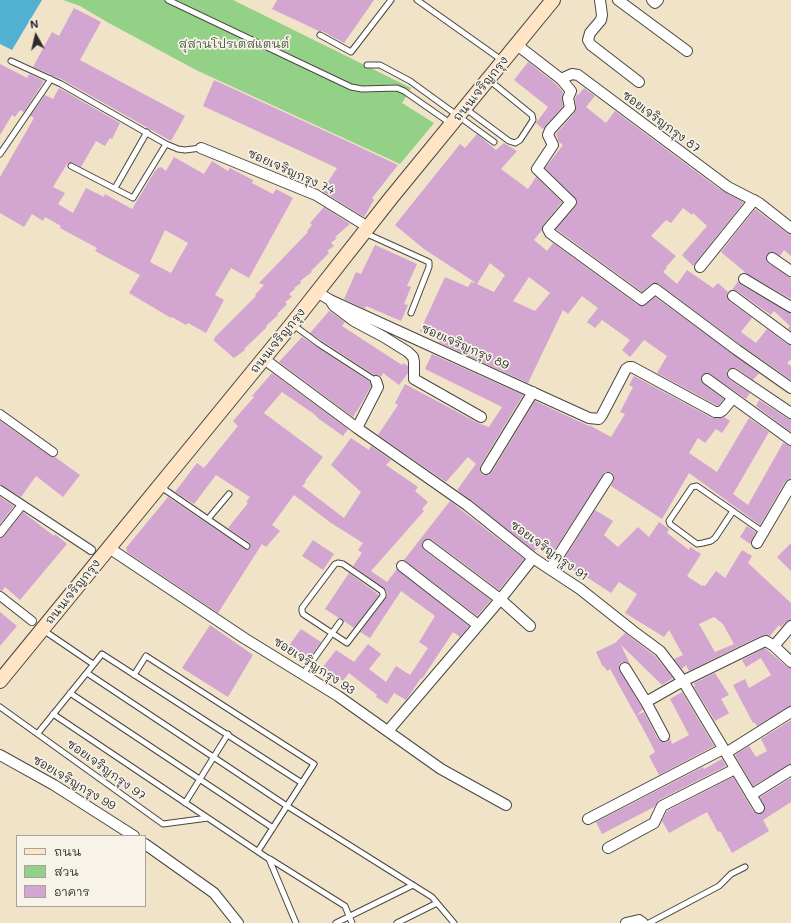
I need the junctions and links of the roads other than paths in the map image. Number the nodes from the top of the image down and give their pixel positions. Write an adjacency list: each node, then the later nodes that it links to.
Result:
1 (168, 0): 19 (lane)
2 (391, 0): 9 (lane)
3 (417, 0): 13 (lane)
4 (553, 0): 10 (main road, ถนนเจริญกรุง)
5 (600, 0): 18 (street)
6 (652, 0): 7 (street)
7 (658, 0)
8 (621, 1): 11 (street)
9 (320, 35)
10 (517, 45): 13 (main road, ถนนเจริญกรุง); 15 (street)
11 (687, 51)
12 (11, 61): 16 (lane)
13 (504, 61): 17 (main road, ถนนเจริญกรุง)
14 (367, 65): 19 (lane)
15 (561, 79): 27 (street, ซอยเจริญกรุง 87); 45 (street)
16 (51, 80): 20 (lane); 24 (lane)
17 (489, 80): 19 (main road, ถนนเจริญกรุง); 19 (lane)
18 (639, 82)
19 (458, 117): 21 (lane); 29 (main road, ถนนเจริญกรุง)
20 (146, 132): 22 (lane); 26 (lane)
21 (494, 142)
22 (166, 144): 23 (lane); 26 (lane)
23 (201, 148): 29 (street, ซอยเจริญกรุง 74)
24 (0, 154)
25 (71, 166): 26 (lane)
26 (115, 188)
27 (754, 200): 28 (street, ซอยเจริญกรุง 87); 31 (street)
28 (791, 228)
29 (366, 230): 34 (main road, ถนนเจริญกรุง); 38 (lane)
30 (772, 258): 32 (street)
31 (700, 267)
32 (791, 271)
33 (744, 279): 37 (street)
34 (317, 292): 36 (street); 39 (main road, ถนนเจริญกรุง)
35 (733, 296): 40 (street)
36 (330, 300): 46 (street, ซอยเจริญกรุง 89); 50 (street)
37 (791, 307)
38 (411, 313)
39 (292, 324): 41 (main road, ถนนเจริญกรุง); 44 (lane)
40 (791, 339)
41 (264, 359): 51 (street, ซอยเจริญกรุง 91); 57 (main road, ถนนเจริญกรุง)
42 (732, 374): 48 (street)
43 (707, 379): 47 (street)
44 (376, 381): 51 (street)
45 (791, 388)
46 (533, 392): 47 (street, ซอยเจริญกรุง 89); 54 (street)
47 (733, 398): 52 (street)
48 (791, 413)
49 (0, 414): 53 (street)
50 (481, 418)
51 (357, 428): 70 (street, ซอยเจริญกรุง 91)
52 (791, 440)
53 (53, 452)
54 (486, 470)
55 (608, 478): 72 (street)
56 (791, 485): 63 (street)
57 (160, 486): 62 (lane); 68 (main road, ถนนเจริญกรุง)
58 (0, 490): 60 (street)
59 (229, 494): 62 (lane)
60 (22, 505): 64 (street); 69 (street)
61 (733, 511): 61 (lane); 63 (lane)
62 (208, 519): 67 (lane)
63 (763, 532): 65 (street)
64 (0, 533)
65 (757, 543)
66 (428, 545): 74 (street)
67 (246, 546)
68 (109, 548): 77 (main road, ถนนเจริญกรุง); 87 (street, ซอยเจริญกรุง 93)
69 (90, 550)
70 (533, 558): 72 (street, ซอยเจริญกรุง 91); 74 (street)
71 (402, 566): 76 (street)
72 (550, 569): 89 (street, ซอยเจริญกรุง 91)
73 (0, 596): 77 (street)
74 (500, 599): 76 (street); 78 (street)
75 (340, 622): 80 (lane)
76 (478, 625): 95 (street)
77 (37, 626): 83 (lane); 88 (main road, ถนนเจริญกรุง)
78 (530, 626)
79 (791, 626): 81 (street)
80 (332, 634): 80 (lane); 87 (lane)
81 (774, 646): 82 (street); 89 (street)
82 (791, 662)
83 (93, 664): 85 (lane); 86 (lane)
84 (625, 668): 91 (street)
85 (87, 672): 90 (lane); 101 (lane)
86 (134, 674): 97 (lane); 105 (lane)
87 (303, 674): 95 (street, ซอยเจริญกรุง 93)
88 (0, 681)
89 (683, 681): 91 (street); 99 (street, ซอยเจริญกรุง 91)
90 (70, 693): 94 (lane); 104 (lane)
91 (646, 702): 98 (street)
92 (0, 707): 96 (lane, ซอยเจริญกรุง 97)
93 (791, 712): 99 (street)
94 (52, 714): 96 (lane); 107 (lane)
95 (388, 731): 108 (street, ซอยเจริญกรุง 93)
96 (38, 733): 111 (lane, ซอยเจริญกรุง 97)
97 (228, 734): 101 (lane); 105 (lane)
98 (664, 736)
99 (724, 751): 102 (street, ซอยเจริญกรุง 91); 112 (street)
100 (0, 755): 114 (street, ซอยเจริญกรุง 99)
101 (213, 758): 104 (lane); 109 (lane)
102 (735, 769): 106 (street, ซอยเจริญกรุง 91); 116 (street)
103 (791, 770): 106 (street)
104 (200, 780): 107 (lane); 113 (lane)
105 (302, 782): 109 (lane)
106 (751, 795): 110 (street, ซอยเจริญกรุง 91)
107 (185, 803): 111 (lane)
108 (506, 805)
109 (288, 806): 113 (lane); 120 (lane)
110 (759, 808)
111 (208, 818): 117 (lane)
112 (588, 819)
113 (273, 828): 117 (lane)
114 (132, 835)
115 (146, 845): 123 (street)
116 (608, 848)
117 (258, 851): 118 (lane)
118 (269, 859): 122 (lane); 124 (lane)
119 (745, 867): 131 (lane)
120 (413, 885): 121 (lane); 122 (lane)
121 (437, 903): 127 (lane); 128 (lane)
122 (349, 916): 125 (lane); 126 (lane)
123 (238, 923)
124 (296, 923)
125 (336, 923)
126 (352, 923)
127 (397, 923)
128 (453, 923)
129 (626, 923): 130 (street)
130 (643, 923)
131 (649, 923)

